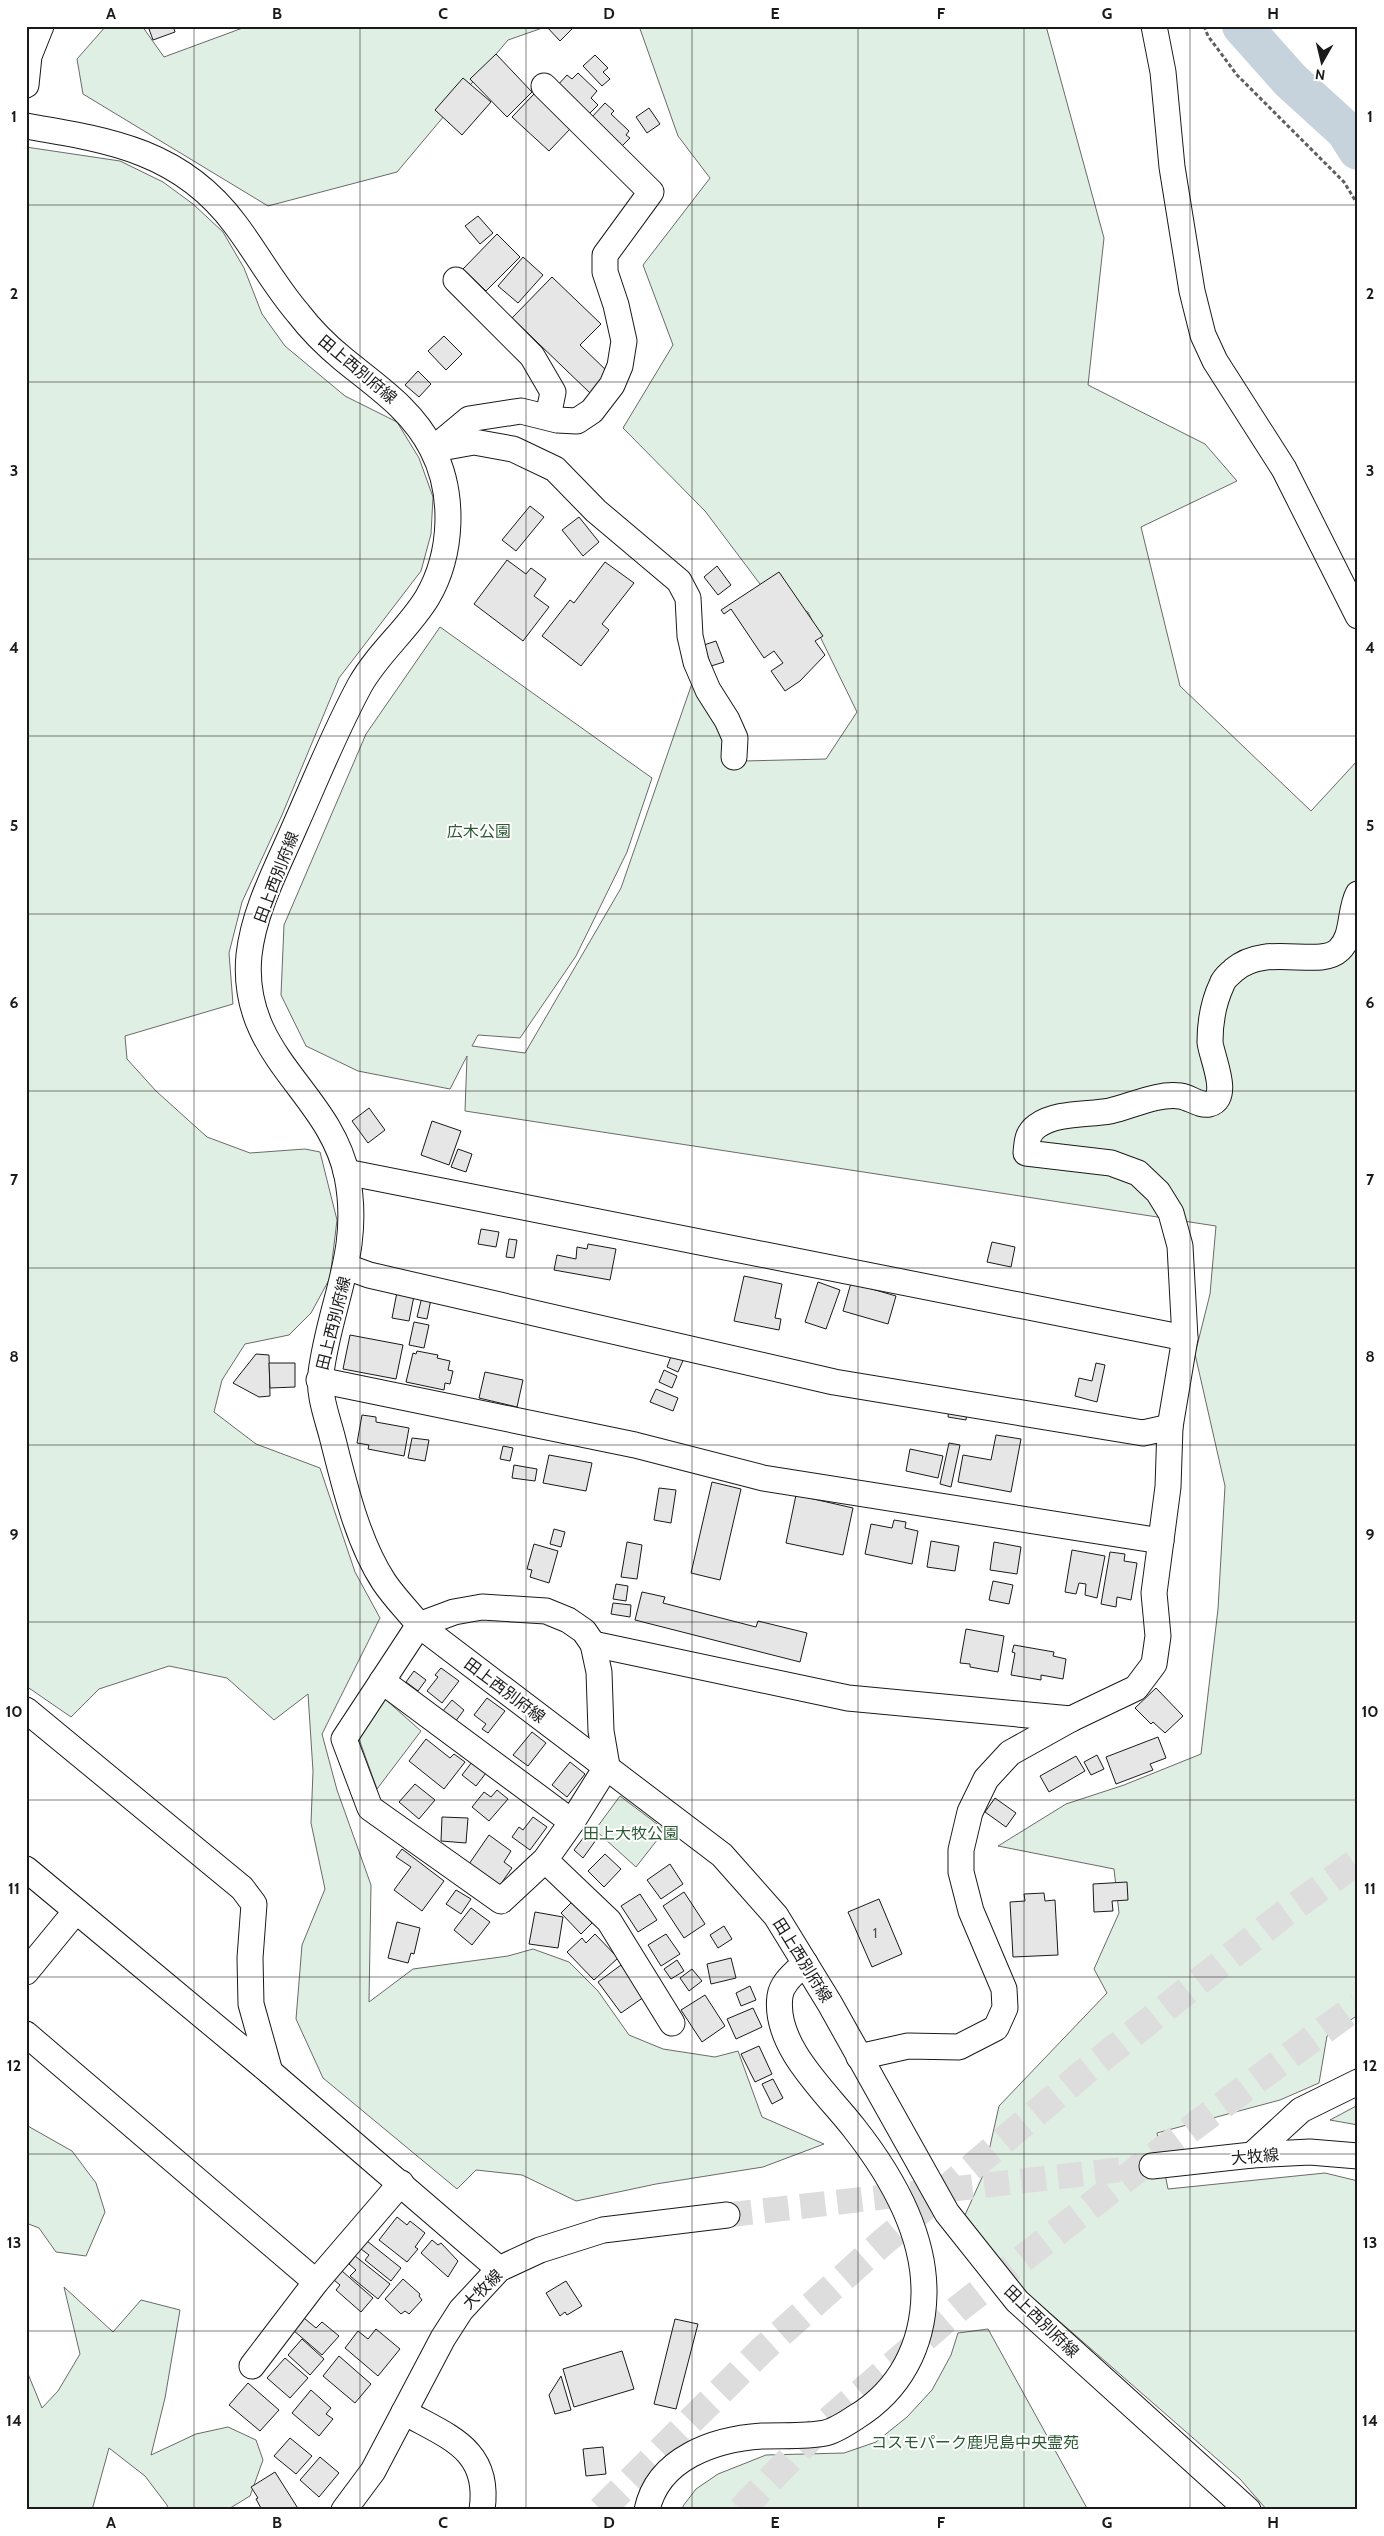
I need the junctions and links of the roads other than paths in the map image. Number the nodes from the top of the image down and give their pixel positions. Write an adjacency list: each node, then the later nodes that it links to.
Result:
1 (41, 26): 3 (street)
2 (1154, 26): 9 (street)
3 (26, 85)
4 (544, 86): 7 (street)
5 (26, 126): 8 (street, 田上西別府線)
6 (456, 280): 7 (street)
7 (548, 417): 8 (street)
8 (432, 449): 10 (street); 12 (street, 田上西別府線)
9 (1358, 616)
10 (734, 757)
11 (1358, 894): 14 (street)
12 (346, 1172): 13 (street, 田上西別府線); 14 (street)
13 (347, 1267): 15 (street, 田上西別府線); 16 (street)
14 (1186, 1338): 16 (street)
15 (320, 1380): 17 (street); 18 (street, 田上西別府線)
16 (1170, 1427): 17 (street)
17 (1161, 1542): 22 (street)
18 (419, 1624): 19 (street); 20 (street); 23 (street, 田上西別府線)
19 (593, 1644): 22 (street); 23 (street)
20 (382, 1681): 24 (street); 25 (street)
21 (26, 1710): 33 (street)
22 (1071, 1719): 32 (street)
23 (607, 1766): 24 (street); 28 (street, 田上西別府線)
24 (572, 1822): 25 (street)
25 (545, 1860): 30 (street)
26 (26, 1869): 27 (street)
27 (76, 1911): 29 (street); 33 (street)
28 (804, 1963): 32 (street, 田上西別府線); 46 (street)
29 (26, 1972)
30 (672, 2023)
31 (26, 2034): 41 (street)
32 (859, 2057): 47 (street, 田上西別府線)
33 (270, 2072): 38 (street)
34 (1358, 2082): 35 (street)
35 (1252, 2156): 36 (street, 大牧線); 37 (street, 大牧線)
36 (1358, 2156)
37 (1152, 2166)
38 (401, 2183): 40 (street); 41 (street)
39 (727, 2214): 40 (street, 大牧線)
40 (499, 2269): 43 (street, 大牧線)
41 (316, 2282): 42 (street)
42 (252, 2366)
43 (404, 2412): 44 (street, 大牧線); 45 (street)
44 (344, 2510)
45 (482, 2510)
46 (647, 2510)
47 (1248, 2510)

